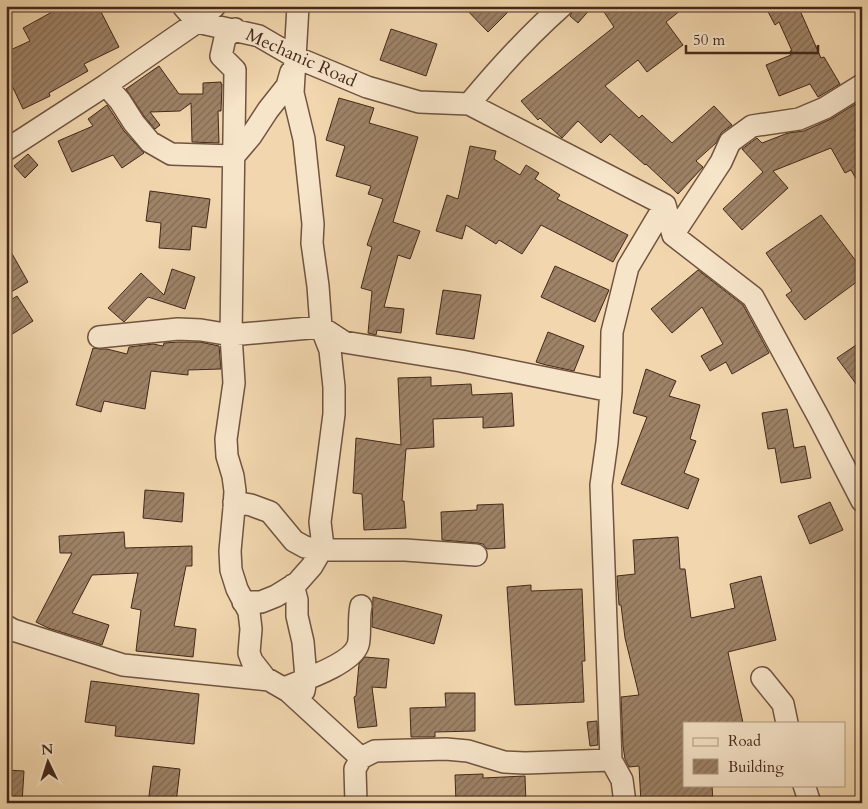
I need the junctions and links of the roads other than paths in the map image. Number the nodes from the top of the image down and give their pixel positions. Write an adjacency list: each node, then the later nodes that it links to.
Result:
1 (183, 6): 5 (street)
2 (215, 6): 5 (street)
3 (298, 6): 7 (street)
4 (562, 6): 10 (street)
5 (197, 22): 6 (street, Mechanic Road); 8 (street)
6 (234, 29): 7 (street, Mechanic Road); 12 (street)
7 (295, 58): 10 (street, Mechanic Road); 12 (street); 15 (street)
8 (106, 85): 11 (street); 12 (street)
9 (862, 85): 14 (street)
10 (469, 104): 13 (street)
11 (6, 150)
12 (234, 156): 16 (street)
13 (666, 204): 14 (street); 18 (street)
14 (673, 235): 19 (street)
15 (321, 328): 16 (street); 18 (street); 21 (street)
16 (231, 335): 17 (street); 20 (street)
17 (99, 337)
18 (611, 391): 33 (street)
19 (861, 496)
20 (234, 502): 21 (street); 24 (street)
21 (321, 550): 22 (street); 23 (street)
22 (476, 554)
23 (293, 585): 24 (street); 27 (street)
24 (243, 602): 29 (street)
25 (361, 606): 27 (street)
26 (6, 626): 29 (street)
27 (306, 678): 29 (street); 30 (street)
28 (762, 678): 31 (street)
29 (275, 684): 30 (street)
30 (303, 705): 32 (street)
31 (787, 722)
32 (361, 758): 33 (street); 35 (street)
33 (611, 760): 36 (street)
34 (804, 786): 37 (street)
35 (356, 803)
36 (625, 803)
37 (810, 803)

